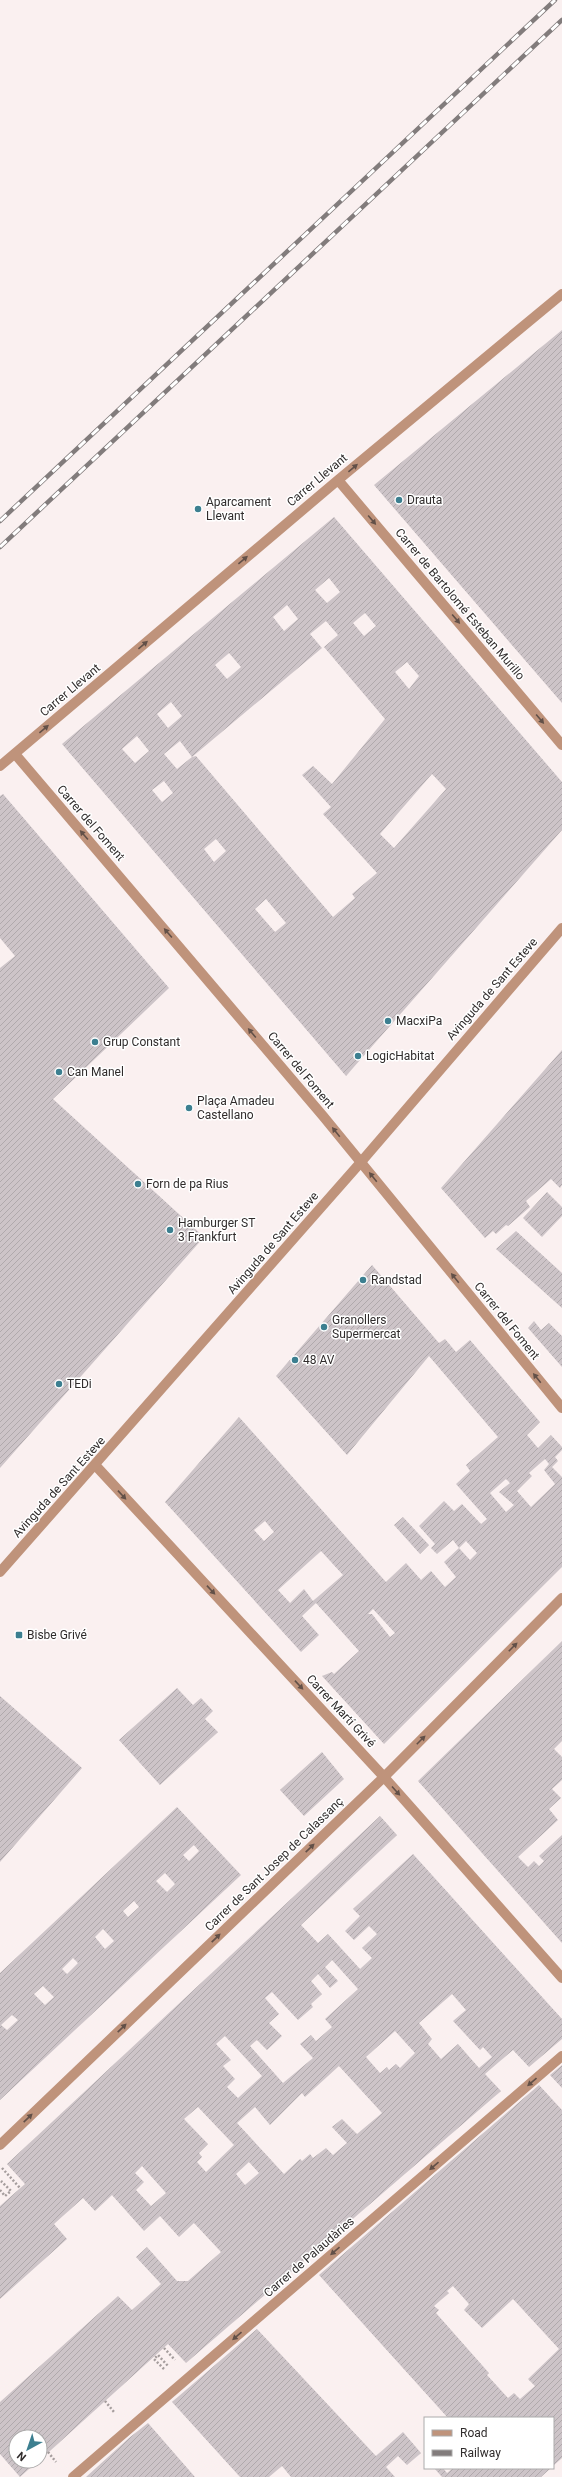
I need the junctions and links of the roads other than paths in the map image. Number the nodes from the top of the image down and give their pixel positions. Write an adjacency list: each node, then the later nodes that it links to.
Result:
1 (562, 294): 2 (street, Carrer Llevant, one-way to 1)
2 (338, 480): 3 (street, Carrer de Bartolomé Esteban Murillo, one-way to 3); 4 (street, Carrer Llevant, one-way to 2)
3 (562, 745)
4 (15, 754): 5 (street, Carrer Llevant); 7 (street, Carrer del Foment, one-way to 4)
5 (0, 766)
6 (562, 928): 7 (street, Avinguda de Sant Esteve)
7 (361, 1162): 8 (street, Carrer del Foment, one-way to 7); 9 (street, Avinguda de Sant Esteve)
8 (562, 1408)
9 (96, 1466): 10 (street, Avinguda de Sant Esteve); 12 (street, Carrer Martí Grivé, one-way to 12)
10 (0, 1572)
11 (562, 1598): 12 (street, Carrer de Sant Josep de Calassanç, one-way to 11)
12 (384, 1777): 13 (street, Carrer Martí Grivé, one-way to 13); 15 (street, Carrer de Sant Josep de Calassanç, one-way to 12)
13 (562, 1978)
14 (562, 2056): 16 (street, Carrer de Palaudàries, one-way to 16)
15 (0, 2144)
16 (73, 2477)

